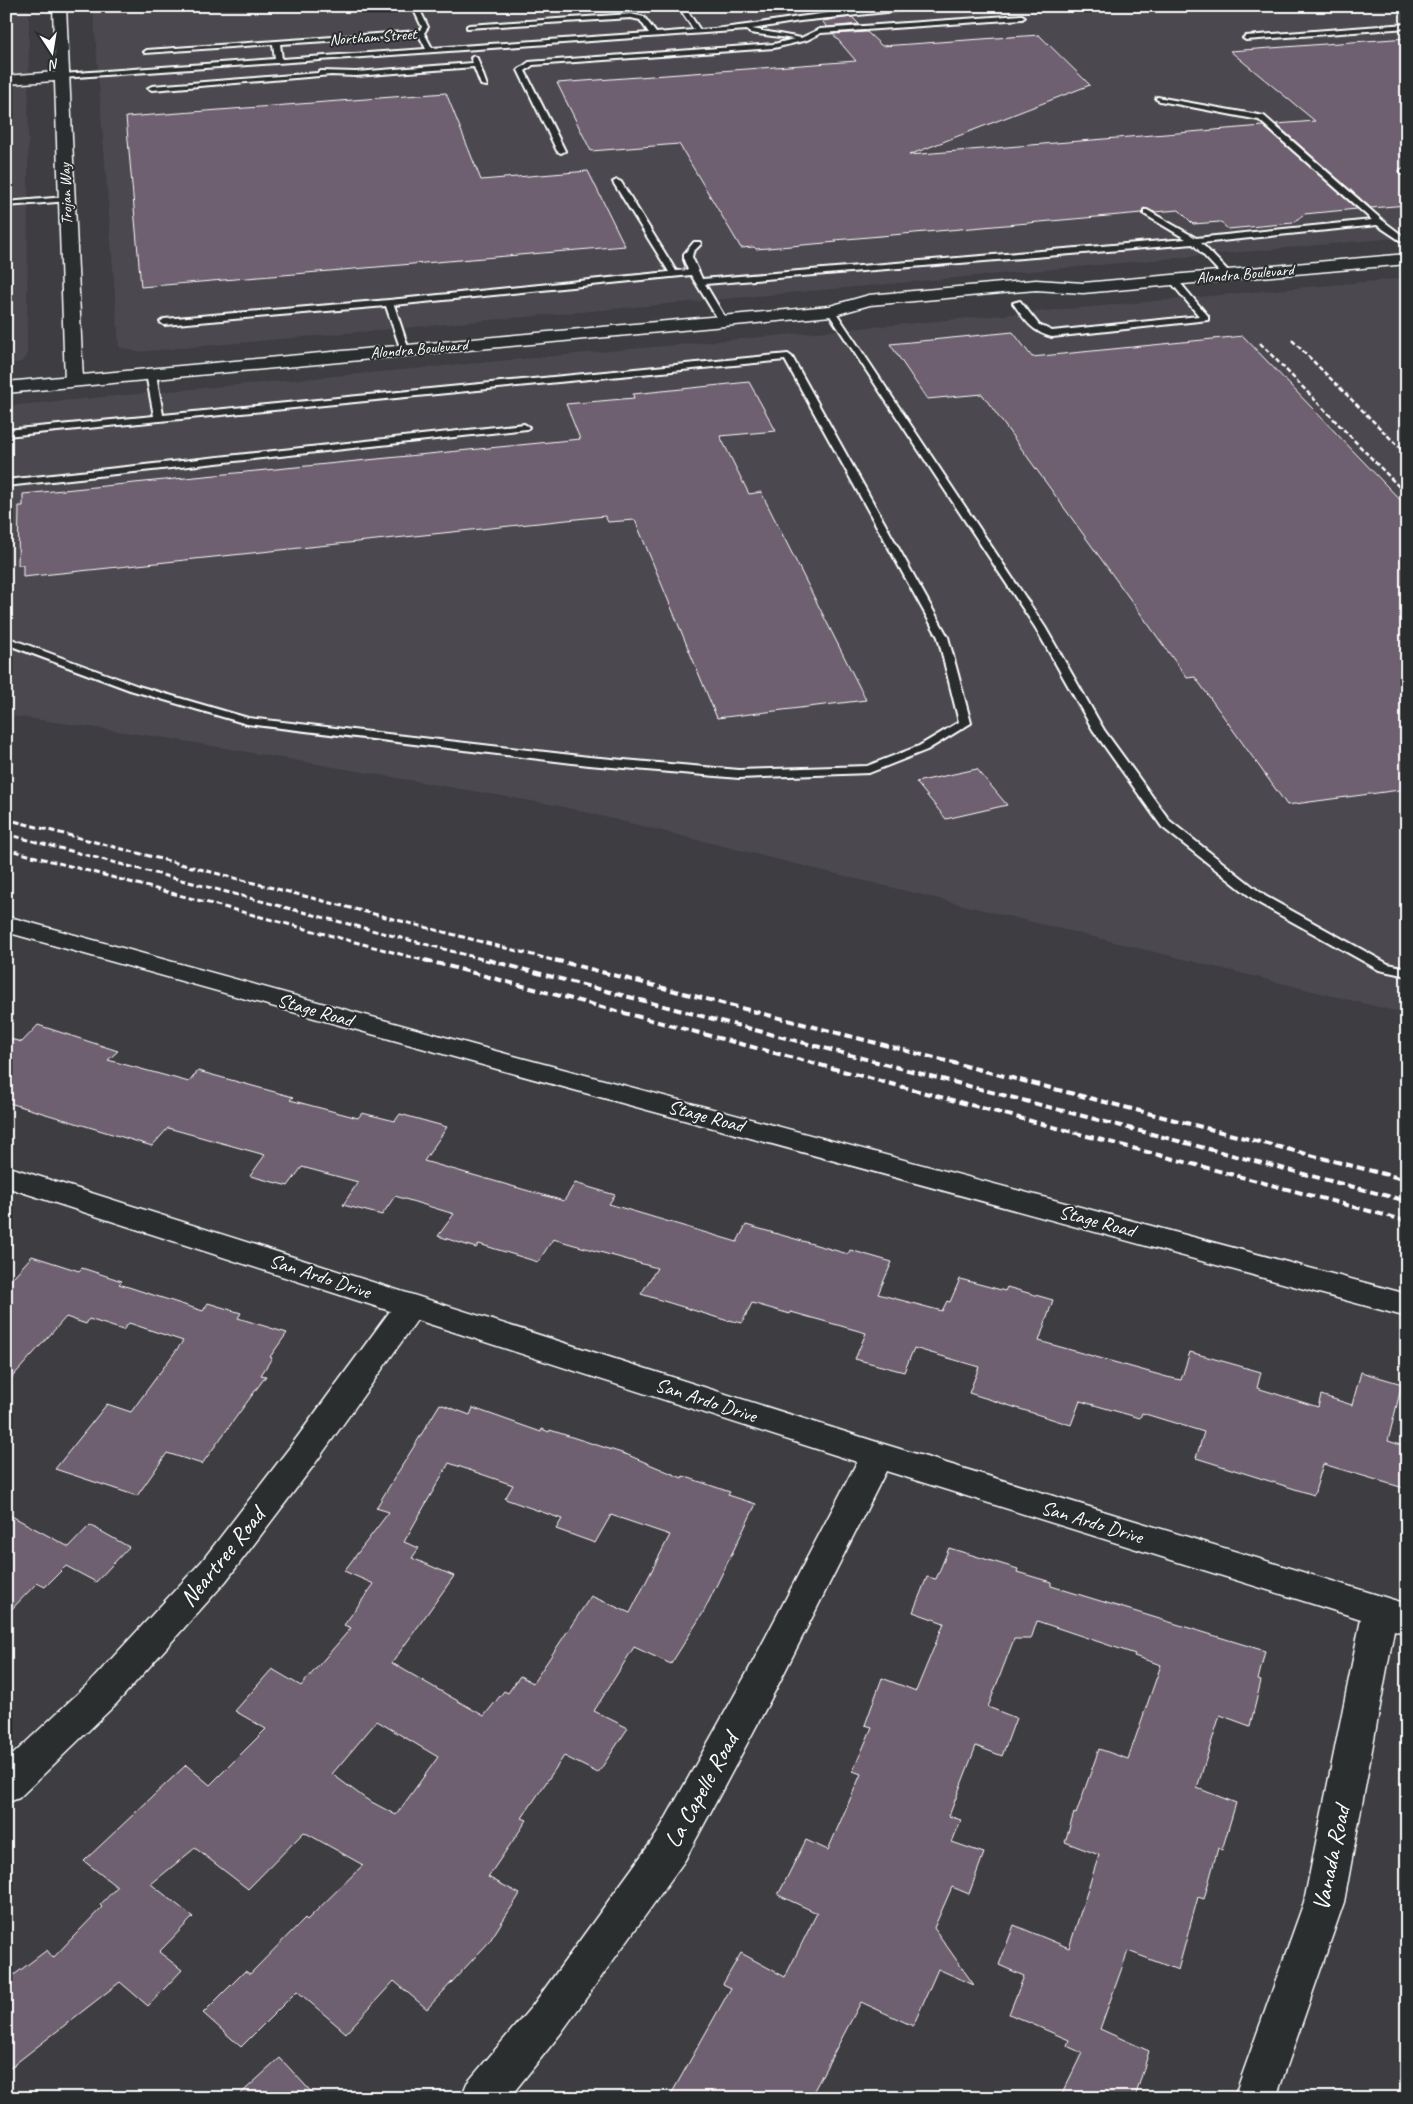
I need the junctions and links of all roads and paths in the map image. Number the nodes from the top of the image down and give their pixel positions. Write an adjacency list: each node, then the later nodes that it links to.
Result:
1 (59, 6): 26 (street, Trojan Way)
2 (415, 6): 13 (lane)
3 (681, 6): 12 (lane)
4 (941, 6): 10 (lane)
5 (1191, 6): 6 (lane)
6 (1221, 6)
7 (1022, 17): 16 (lane)
8 (469, 26): 11 (lane)
9 (1407, 26): 15 (lane)
10 (742, 29): 12 (lane, Northam Street); 16 (lane)
11 (546, 32): 14 (lane); 18 (lane, Northam Street); 19 (lane, Northam Street)
12 (698, 32): 14 (lane, Northam Street)
13 (421, 33): 17 (lane); 20 (lane)
14 (654, 35): 18 (lane, Northam Street)
15 (1246, 38)
16 (805, 39): 18 (lane)
17 (276, 42): 21 (lane); 23 (lane)
18 (618, 47): 31 (lane)
19 (470, 48): 20 (lane, Northam Street); 24 (lane)
20 (430, 51): 22 (lane, Northam Street)
21 (148, 52)
22 (309, 59): 23 (lane, Northam Street); 25 (lane)
23 (279, 61): 26 (lane, Northam Street)
24 (477, 65): 25 (lane); 28 (lane)
25 (328, 74): 29 (lane)
26 (62, 76): 27 (street, Northam Street); 33 (street, Trojan Way)
27 (6, 80)
28 (485, 85)
29 (152, 88)
30 (1160, 99): 36 (lane)
31 (561, 150)
32 (617, 182): 42 (lane)
33 (66, 199): 34 (lane); 56 (street, Trojan Way)
34 (6, 204)
35 (1147, 212): 37 (lane)
36 (1378, 222): 37 (lane); 38 (lane)
37 (1195, 241): 43 (lane); 45 (lane)
38 (1407, 243)
39 (696, 244): 41 (lane)
40 (1407, 259): 43 (street, Alondra Boulevard)
41 (694, 272): 42 (lane); 45 (lane)
42 (674, 274): 47 (lane)
43 (1228, 275): 44 (street, Alondra Boulevard)
44 (1173, 280): 46 (street, Alondra Boulevard); 48 (lane)
45 (699, 282): 52 (lane)
46 (1083, 288): 48 (street, Alondra Boulevard); 49 (street, Alondra Boulevard)
47 (389, 303): 53 (lane); 54 (lane)
48 (1017, 303): 50 (street, Alondra Boulevard)
49 (831, 310): 51 (street, Alondra Boulevard); 52 (street, Alondra Boulevard); 64 (lane)
50 (911, 313)
51 (882, 316)
52 (723, 320): 54 (street, Alondra Boulevard)
53 (164, 322)
54 (405, 350): 55 (street, Alondra Boulevard)
55 (151, 374): 56 (street, Alondra Boulevard); 58 (lane)
56 (74, 381): 57 (street, Alondra Boulevard)
57 (6, 388)
58 (159, 418): 60 (lane); 62 (lane)
59 (524, 427): 61 (lane)
60 (6, 433)
61 (6, 483)
62 (6, 640)
63 (6, 924): 67 (street, Stage Road)
64 (1407, 972)
65 (6, 1176): 66 (street, San Ardo Drive)
66 (411, 1305): 68 (street, San Ardo Drive); 70 (street, Neartree Road)
67 (1407, 1306)
68 (876, 1454): 69 (street, San Ardo Drive); 71 (street, La Capelle Road)
69 (1393, 1615): 72 (street, Vanada Road)
70 (6, 1786)
71 (482, 2098)
72 (1255, 2098)

